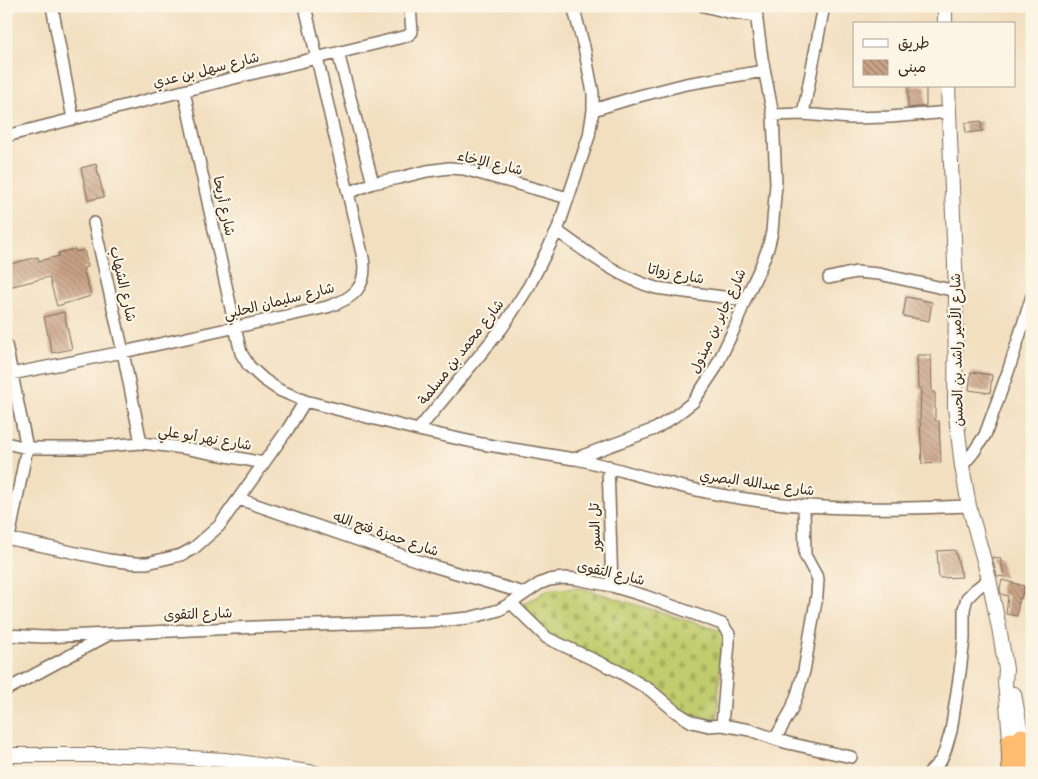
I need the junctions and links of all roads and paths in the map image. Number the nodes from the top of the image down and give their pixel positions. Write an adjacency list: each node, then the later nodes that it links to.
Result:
1 (52, 6): 19 (street)
2 (305, 6): 11 (street, شارع سليمان الحلبي)
3 (410, 6): 10 (street, شارع سهل بن عدي)
4 (573, 6): 15 (street, شارع محمد بن مسلمة)
5 (704, 6): 8 (street)
6 (824, 6): 17 (street)
7 (945, 6): 9 (street)
8 (756, 11): 12 (street, شارع جابر بن مبذول)
9 (945, 22)
10 (338, 53): 11 (street, شارع سهل بن عدي); 21 (street)
11 (317, 58): 14 (street, شارع سهل بن عدي); 22 (street, شارع سليمان الحلبي)
12 (764, 71): 15 (street); 18 (street, شارع جابر بن مبذول)
13 (948, 88): 16 (street, شارع الأمير راشد بن الحسن)
14 (184, 91): 19 (street, شارع سهل بن عدي); 30 (street, شارع أريحا)
15 (593, 110): 23 (street, شارع محمد بن مسلمة)
16 (949, 112): 17 (street); 27 (street, شارع الأمير راشد بن الحسن)
17 (803, 114): 18 (street)
18 (773, 115): 29 (street, شارع جابر بن مبذول)
19 (73, 119): 20 (street, شارع سهل بن عدي)
20 (6, 136)
21 (373, 183): 22 (street, شارع الإخاء); 23 (street, شارع الإخاء)
22 (348, 193): 30 (street, شارع سليمان الحلبي)
23 (568, 198): 25 (street, شارع محمد بن مسلمة)
24 (94, 222): 32 (street, شارع الشهاب)
25 (557, 230): 29 (street, شارع زواتا); 35 (street, شارع محمد بن مسلمة)
26 (829, 278): 27 (street)
27 (956, 291): 42 (street, شارع الأمير راشد بن الحسن)
28 (1032, 296): 42 (street)
29 (744, 300): 39 (street, شارع جابر بن مبذول)
30 (235, 328): 32 (street, شارع سليمان الحلبي); 34 (street, شارع جابر بن مبذول)
31 (6, 345): 33 (street)
32 (123, 352): 33 (street, شارع سليمان الحلبي); 37 (street, شارع الشهاب)
33 (10, 375): 38 (street)
34 (306, 401): 35 (street, شارع جابر بن مبذول); 40 (street)
35 (418, 430): 39 (street, شارع جابر بن مبذول)
36 (6, 443): 38 (street, شارع نهر أبو علي)
37 (141, 444): 38 (street, شارع نهر أبو علي); 40 (street, شارع نهر أبو علي)
38 (27, 448): 46 (street)
39 (574, 459): 41 (street, شارع عبدالله البصري)
40 (264, 464): 43 (street)
41 (608, 466): 45 (street, شارع عبدالله البصري); 48 (street, تل السور)
42 (962, 466): 44 (street, شارع الأمير راشد بن الحسن)
43 (238, 499): 46 (street); 49 (street, شارع حمزة فتح الله)
44 (969, 506): 45 (street, شارع عبدالله البصري); 47 (street, شارع الأمير راشد بن الحسن)
45 (804, 507): 55 (street)
46 (7, 538)
47 (989, 579): 56 (street, شارع الأمير راشد بن الحسن); 60 (street)
48 (612, 586): 49 (street, شارع التقوى); 54 (street, شارع التقوى)
49 (524, 593): 50 (street, شارع التقوى)
50 (511, 603): 51 (street, شارع التقوى); 54 (street)
51 (112, 633): 52 (street, شارع التقوى); 53 (street)
52 (6, 635)
53 (6, 690)
54 (722, 725): 55 (street)
55 (775, 739): 58 (street)
56 (1022, 742): 61 (street, شارع الأمير راشد بن الحسن); 62 (highway); 63 (highway)
57 (6, 755): 59 (street)
58 (851, 757)
59 (314, 773)
60 (930, 773)
61 (1006, 773)
62 (1012, 773)
63 (1026, 773)

